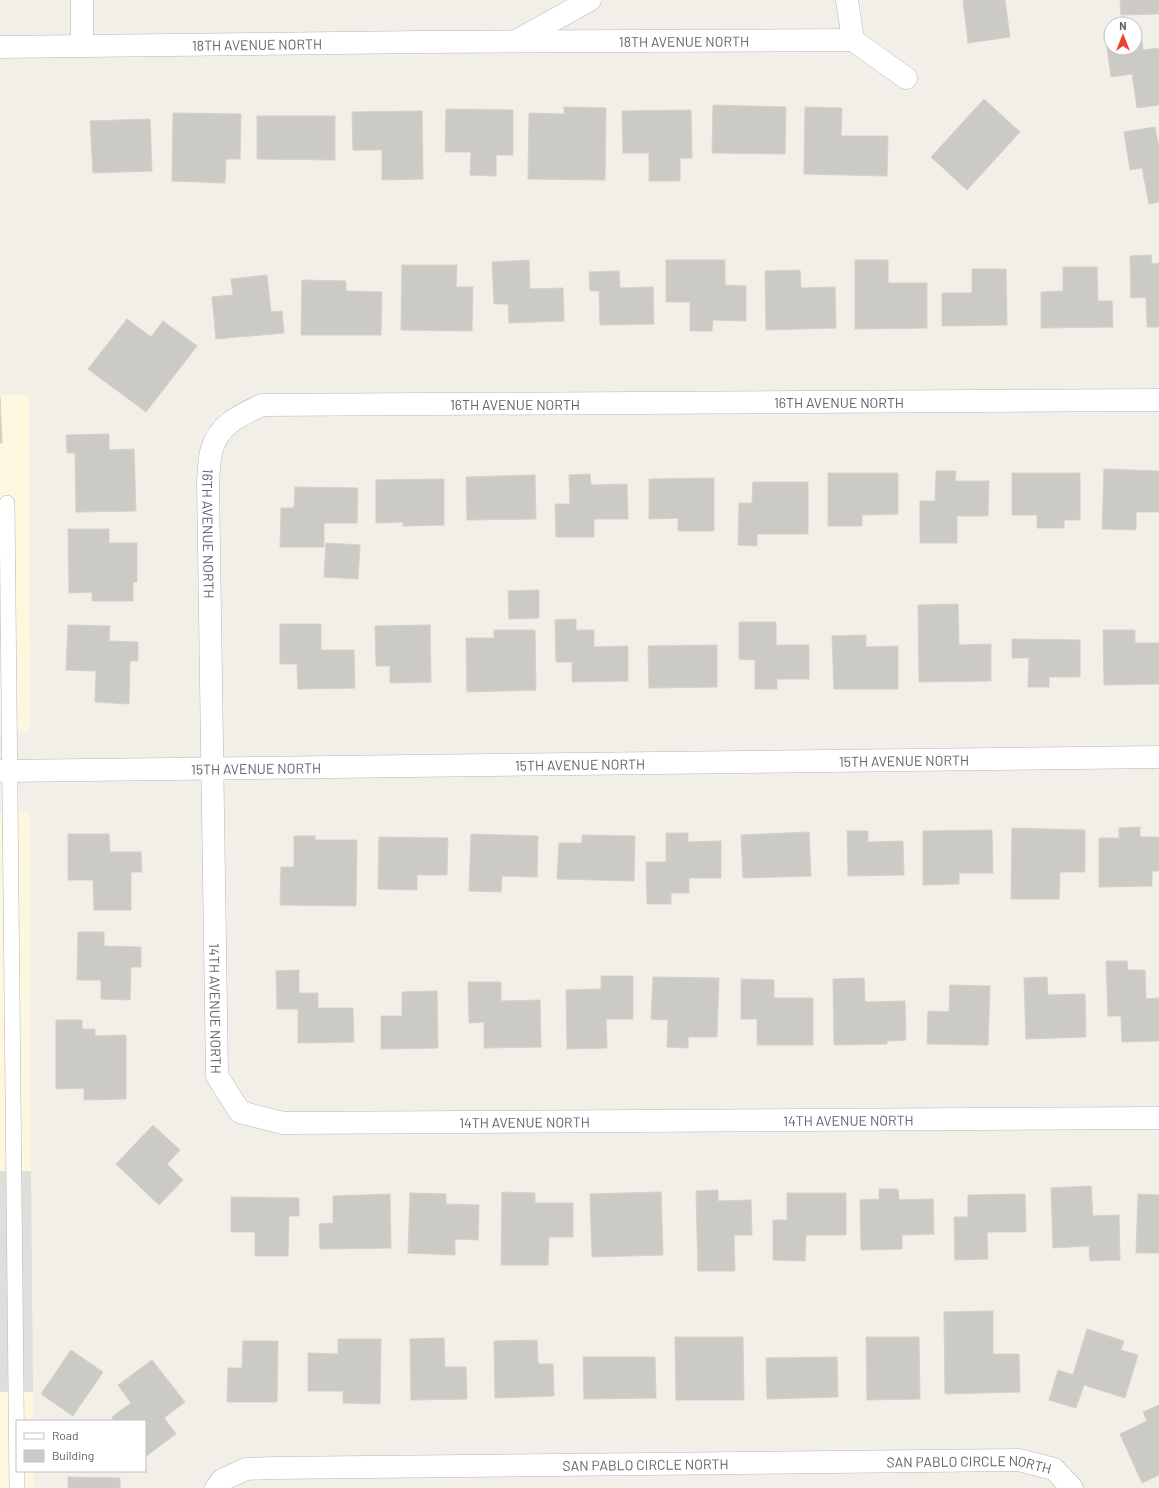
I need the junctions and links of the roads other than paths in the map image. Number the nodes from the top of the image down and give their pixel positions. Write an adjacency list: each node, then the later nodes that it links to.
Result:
1 (82, 0): 6 (street)
2 (590, 0): 5 (street)
3 (847, 0): 4 (street)
4 (853, 40): 5 (street, 18TH AVENUE NORTH); 8 (street)
5 (514, 43): 6 (street, 18TH AVENUE NORTH)
6 (82, 46): 7 (street, 18TH AVENUE NORTH)
7 (0, 47)
8 (906, 78)
9 (1159, 400): 12 (street, 16TH AVENUE NORTH)
10 (7, 502): 13 (lane)
11 (1159, 757): 12 (street, 15TH AVENUE NORTH)
12 (211, 769): 13 (street, 15TH AVENUE NORTH); 14 (street, 14TH AVENUE NORTH)
13 (5, 771): 15 (lane)
14 (1159, 1118)
15 (16, 1428)
16 (17, 1472): 17 (lane)
17 (17, 1488)
18 (216, 1488): 19 (street, SAN PABLO CIRCLE NORTH)
19 (1072, 1488)

